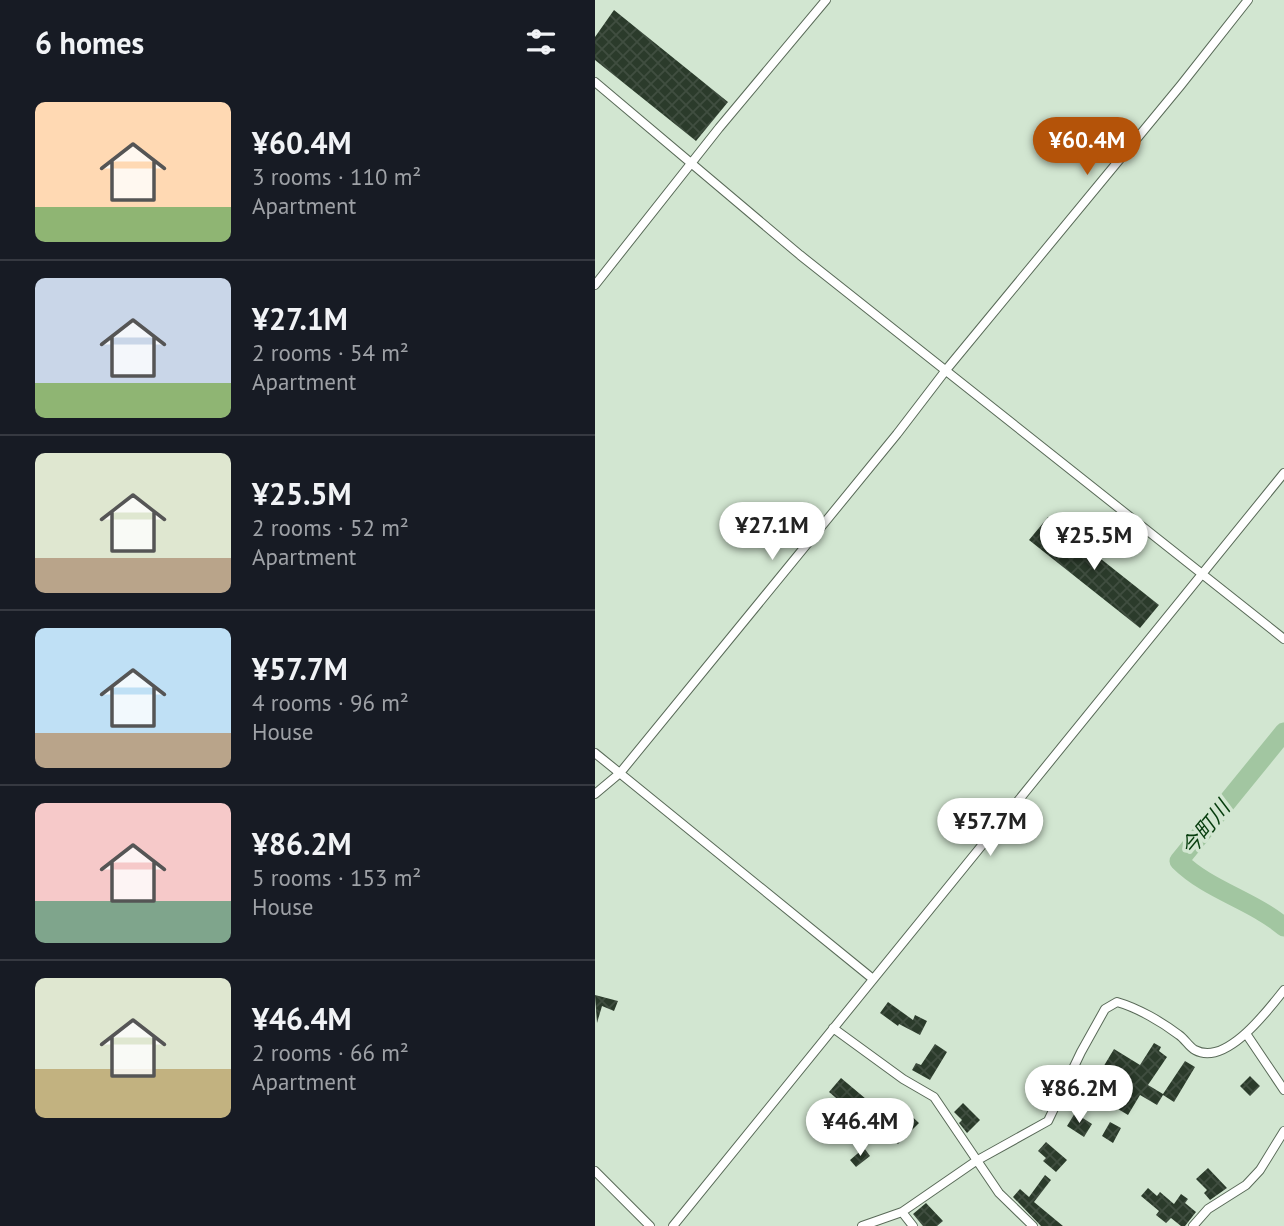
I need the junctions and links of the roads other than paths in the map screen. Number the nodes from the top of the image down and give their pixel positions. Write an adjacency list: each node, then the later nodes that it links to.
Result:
1 (826, 0): 4 (street)
2 (1248, 0): 6 (street)
3 (595, 82): 4 (street)
4 (692, 163): 5 (street); 6 (street)
5 (595, 285)
6 (946, 370): 8 (street); 11 (street)
7 (1284, 473): 8 (street)
8 (1202, 573): 9 (street); 13 (street)
9 (1284, 639)
10 (595, 753): 11 (street)
11 (620, 773): 12 (street); 13 (street)
12 (595, 794)
13 (873, 979): 15 (street)
14 (1284, 990): 16 (street)
15 (834, 1028): 19 (street); 23 (street)
16 (1247, 1035): 17 (street); 19 (street)
17 (1284, 1090)
18 (1284, 1131): 27 (street)
19 (976, 1161): 21 (street); 26 (street)
20 (595, 1171): 22 (street)
21 (902, 1212): 24 (street); 25 (street)
22 (650, 1226)
23 (673, 1226)
24 (862, 1226)
25 (913, 1226)
26 (1033, 1226)
27 (1193, 1226)

